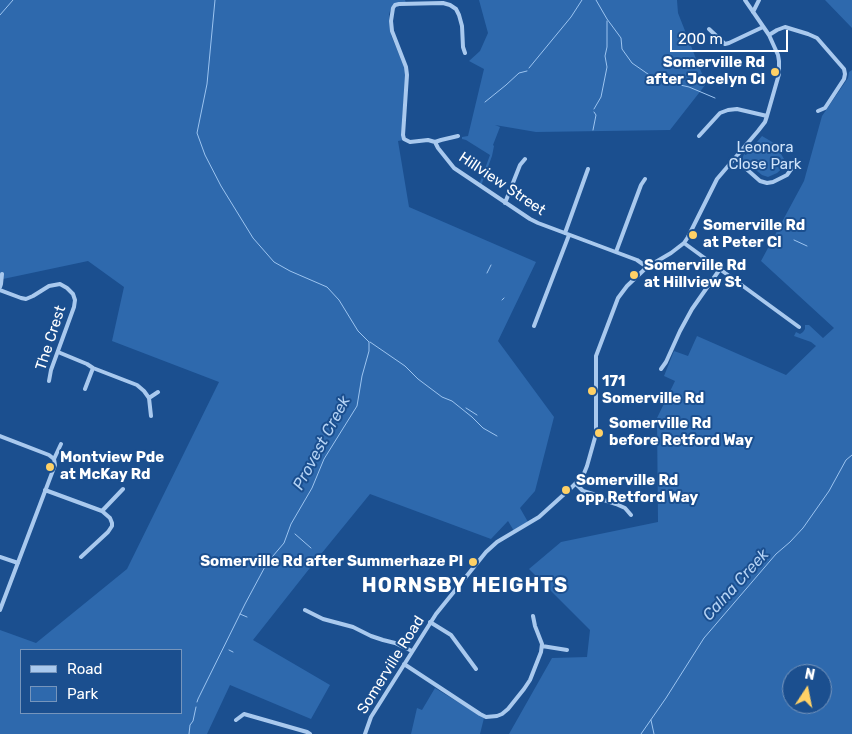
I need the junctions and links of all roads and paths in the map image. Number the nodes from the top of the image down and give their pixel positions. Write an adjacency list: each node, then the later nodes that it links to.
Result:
1 (744, 0): 3 (street, Somerville Road)
2 (760, 0): 3 (street)
3 (753, 12): 4 (street, Somerville Road)
4 (764, 27): 5 (street); 6 (street, Somerville Road)
5 (709, 29)
6 (769, 35): 8 (street); 9 (street, Somerville Road)
7 (465, 53): 12 (street)
8 (818, 111)
9 (767, 116): 11 (street); 13 (street, Somerville Road)
10 (458, 136): 12 (street)
11 (699, 136)
12 (435, 142): 18 (street, Hillview Street)
13 (734, 158): 15 (street); 20 (street, Somerville Road)
14 (525, 159): 18 (street)
15 (792, 168)
16 (588, 169): 19 (street)
17 (645, 179): 21 (street)
18 (505, 203): 19 (street, Hillview Street)
19 (567, 234): 21 (street, Hillview Street); 26 (street)
20 (684, 243): 22 (street, Somerville Road); 23 (street)
21 (616, 252): 22 (street, Hillview Street)
22 (647, 267): 39 (street, Somerville Road)
23 (720, 269): 27 (street); 30 (street)
24 (2, 274): 25 (street)
25 (0, 289): 28 (street, The Crest)
26 (534, 326)
27 (799, 328)
28 (58, 352): 29 (street); 31 (street, The Crest)
29 (93, 368): 32 (street); 34 (street)
30 (661, 369)
31 (50, 381)
32 (85, 389)
33 (158, 392): 34 (street)
34 (149, 398): 35 (street)
35 (151, 416)
36 (0, 436): 38 (street)
37 (61, 444): 38 (street)
38 (54, 458): 41 (street)
39 (576, 484): 43 (street); 50 (street, Somerville Road)
40 (123, 489): 42 (street)
41 (45, 490): 42 (street); 46 (street)
42 (102, 511): 45 (street)
43 (631, 515)
44 (0, 556): 46 (street)
45 (81, 557)
46 (18, 563): 47 (street)
47 (0, 610)
48 (305, 610): 53 (street)
49 (533, 616): 51 (street)
50 (430, 622): 53 (street, Somerville Road); 55 (street)
51 (542, 646): 52 (street); 54 (street)
52 (567, 650)
53 (412, 651): 54 (street, Somerville Road)
54 (404, 664): 60 (street, Somerville Road)
55 (476, 669)
56 (245, 707): 57 (street)
57 (244, 714): 58 (street); 59 (street)
58 (236, 720)
59 (310, 734)
60 (364, 734)

